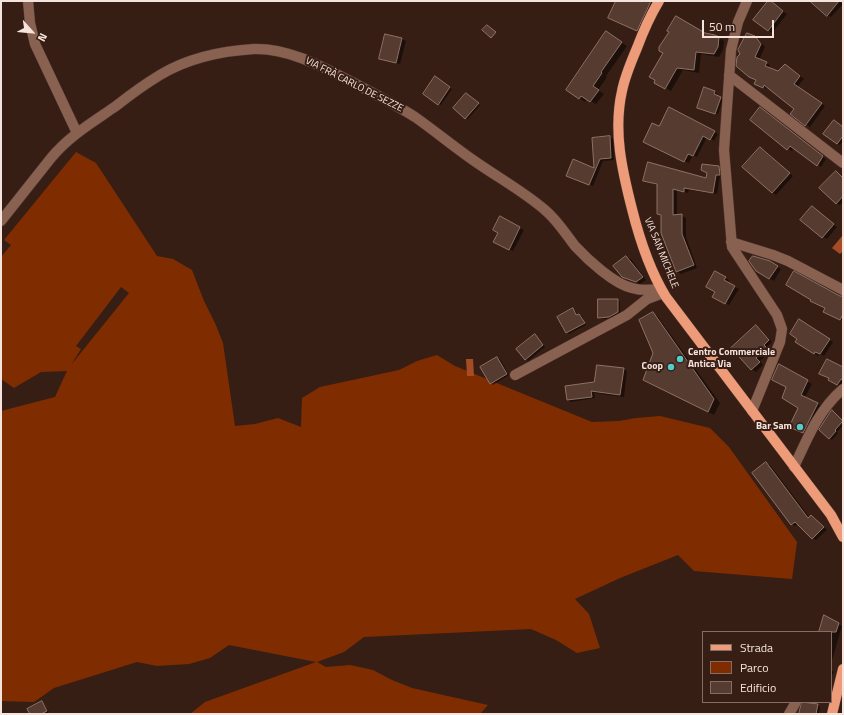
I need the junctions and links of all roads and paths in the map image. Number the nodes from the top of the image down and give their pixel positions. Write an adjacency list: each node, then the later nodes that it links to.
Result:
1 (28, 1): 5 (street)
2 (659, 1): 10 (main road, VIA SAN MICHELE)
3 (747, 1): 4 (street)
4 (729, 75): 6 (street); 8 (street)
5 (77, 133): 7 (street, VIA FRÀ CARLO DE SEZZE); 10 (street, VIA FRÀ CARLO DE SEZZE)
6 (843, 163)
7 (1, 221)
8 (731, 242): 9 (street); 13 (street)
9 (843, 290)
10 (662, 291): 11 (street); 13 (main road, VIA SAN MICHELE)
11 (515, 375)
12 (843, 389): 14 (street)
13 (752, 411): 14 (main road, VIA SAN MICHELE)
14 (794, 467): 15 (main road, VIA SAN MICHELE)
15 (843, 536)
16 (843, 669): 17 (main road)
17 (834, 694): 20 (main road)
18 (795, 703): 19 (street)
19 (789, 714)
20 (832, 714)

